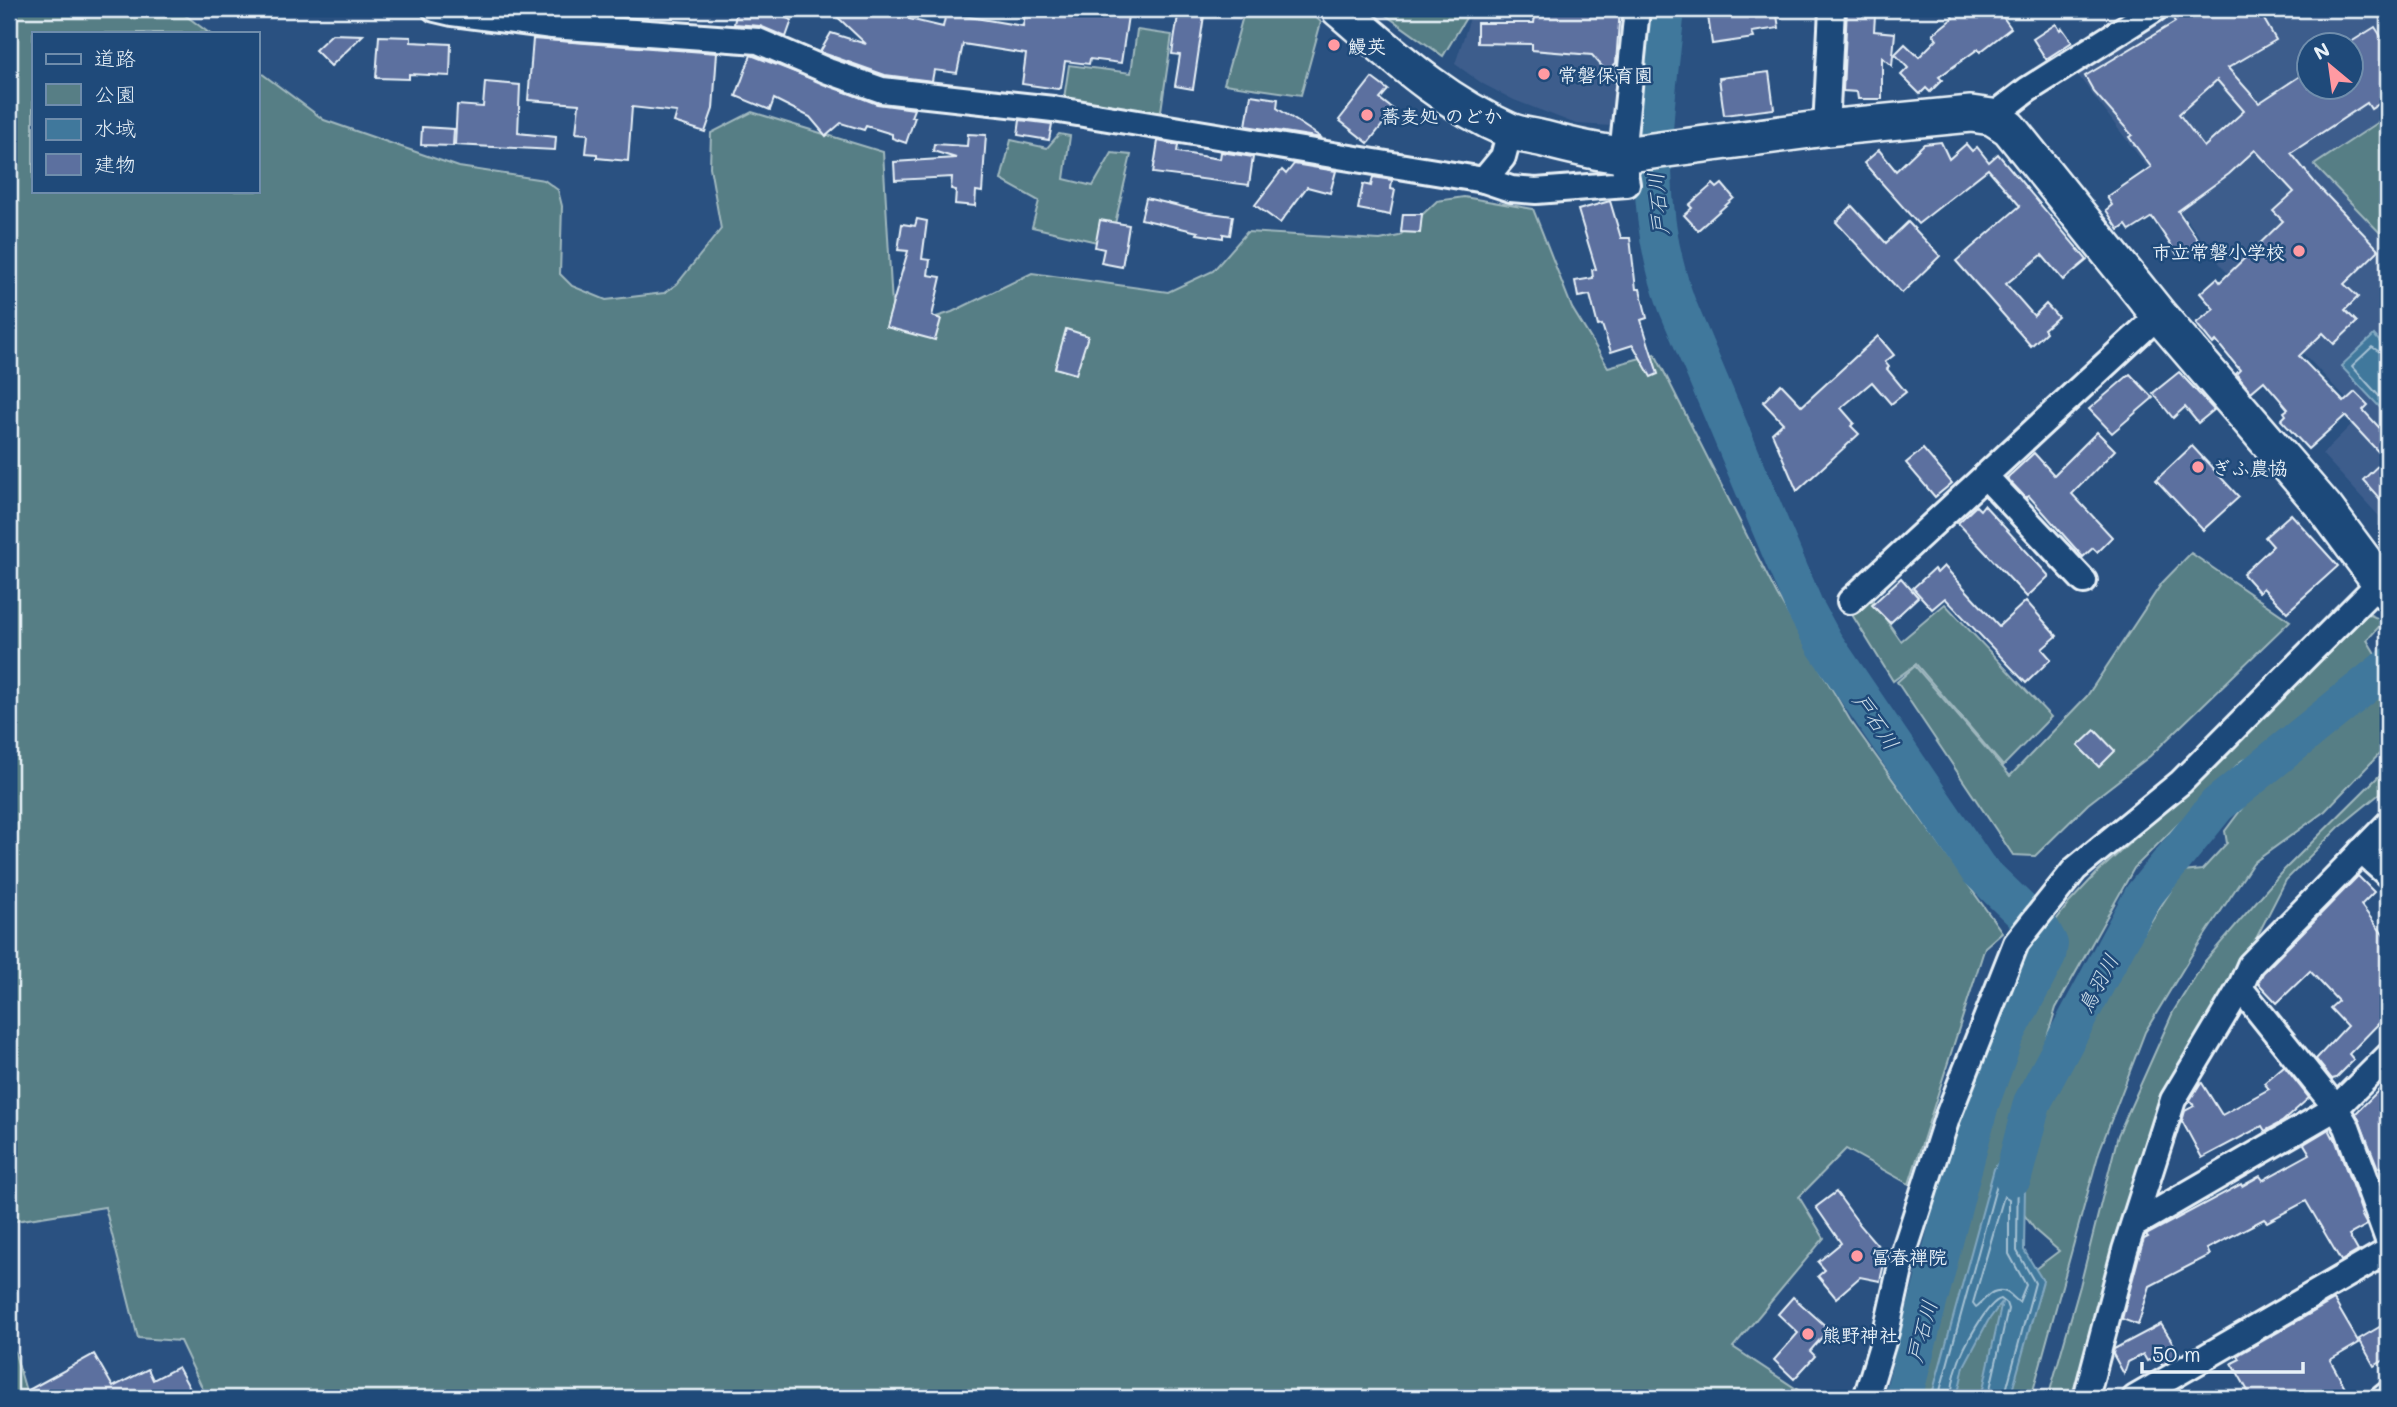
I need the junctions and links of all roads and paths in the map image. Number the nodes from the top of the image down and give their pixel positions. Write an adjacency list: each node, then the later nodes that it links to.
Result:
1 (435, 9): 10 (street)
2 (1339, 9): 8 (street)
3 (1637, 9): 9 (street)
4 (1832, 9): 7 (street)
5 (2155, 9): 6 (street)
6 (1992, 117): 7 (street); 11 (street)
7 (1826, 128): 9 (street)
8 (1510, 131): 9 (street); 10 (street)
9 (1628, 154): 10 (street)
10 (1484, 180)
11 (2160, 314): 12 (street); 14 (street)
12 (1985, 476): 13 (street); 15 (street)
13 (2084, 581)
14 (2386, 585): 27 (street)
15 (1850, 601)
16 (2388, 824): 17 (street)
17 (2361, 851): 18 (street); 19 (street)
18 (2388, 875)
19 (2240, 988): 21 (street); 23 (street)
20 (2388, 1055): 21 (street)
21 (2336, 1108): 22 (street); 23 (street)
22 (2380, 1188): 24 (street)
23 (2134, 1226): 28 (street)
24 (2388, 1240)
25 (2388, 1251): 29 (street)
26 (2388, 1394): 30 (street)
27 (1866, 1398)
28 (2087, 1398)
29 (2135, 1398)
30 (2383, 1398)

